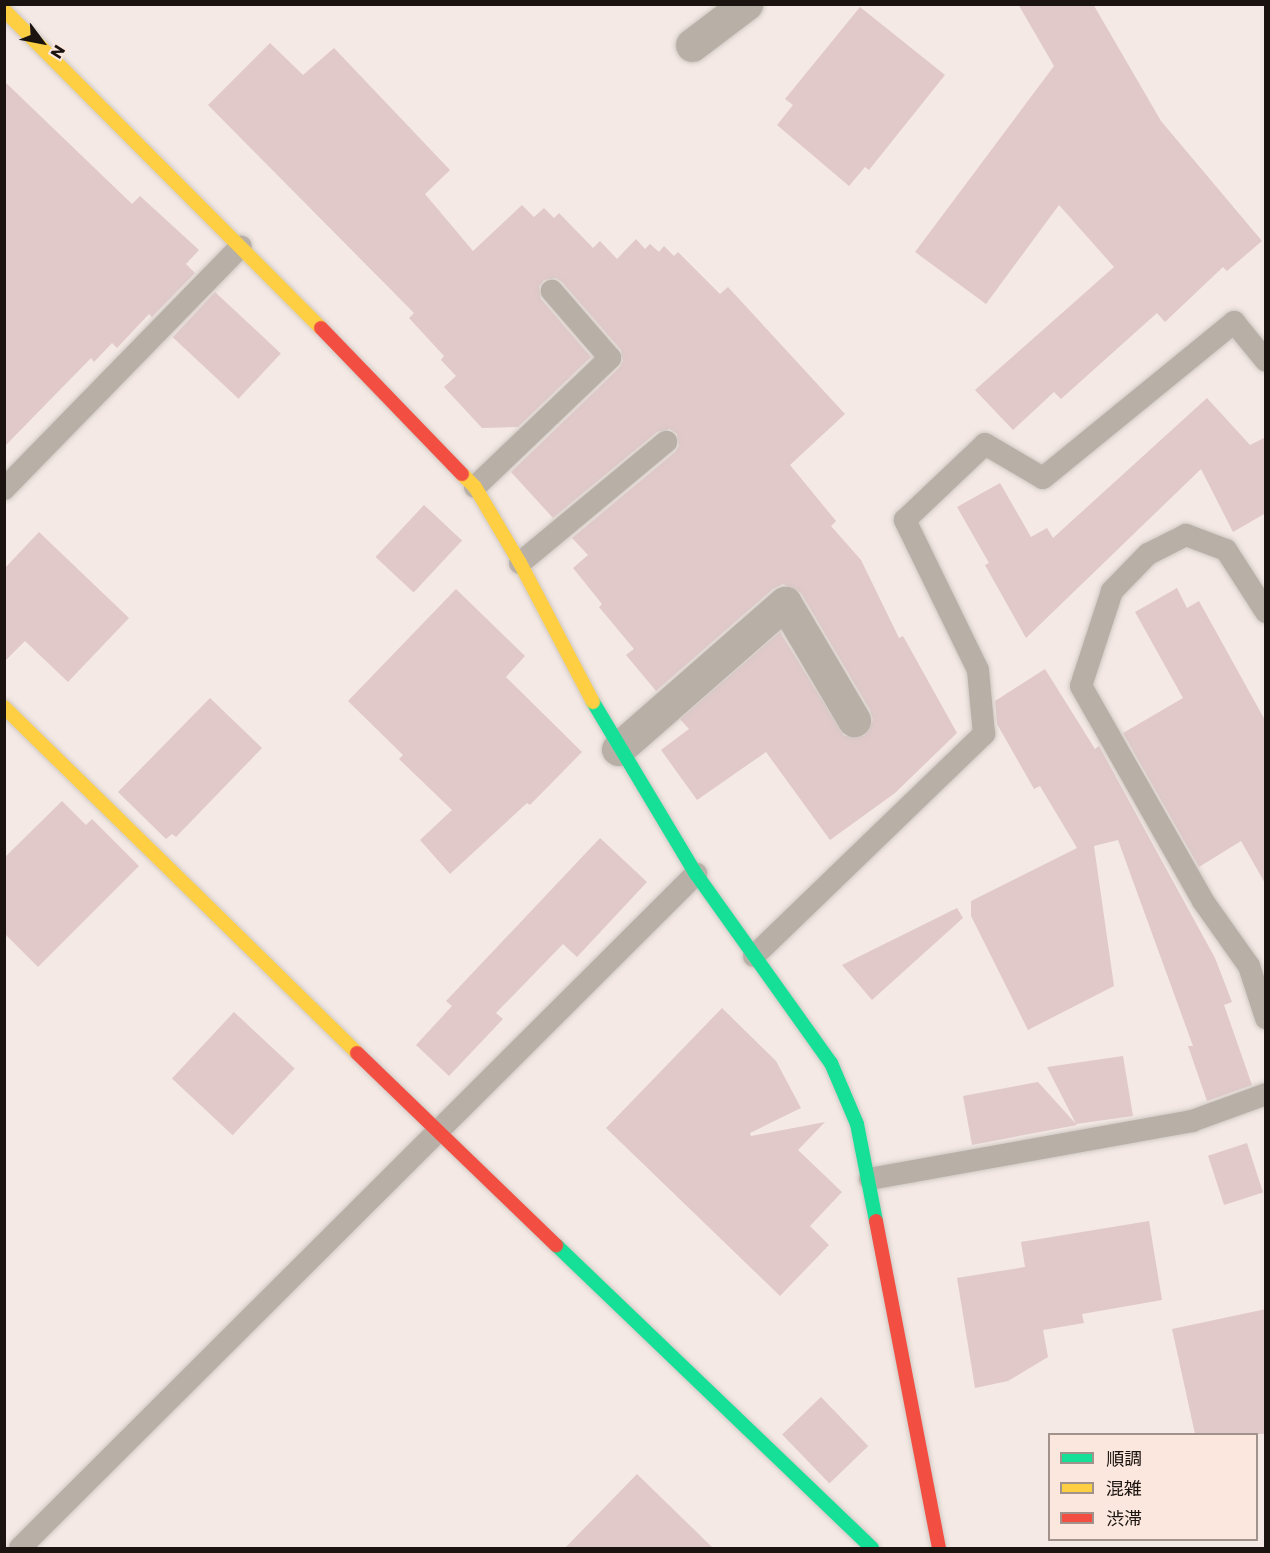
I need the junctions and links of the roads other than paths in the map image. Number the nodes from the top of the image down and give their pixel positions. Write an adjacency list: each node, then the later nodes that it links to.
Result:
1 (746, 4): 3 (street)
2 (4, 10): 4 (street)
3 (692, 45)
4 (241, 246): 8 (street); 9 (lane)
5 (552, 291): 8 (lane)
6 (1266, 361): 16 (lane)
7 (666, 442): 10 (lane)
8 (475, 487): 10 (street)
9 (4, 489)
10 (520, 563): 14 (street)
11 (1266, 612): 17 (lane)
12 (4, 707): 19 (street)
13 (854, 720): 14 (street)
14 (618, 749): 15 (street)
15 (696, 874): 16 (street); 19 (lane)
16 (754, 956): 20 (street)
17 (1266, 1018)
18 (1266, 1094): 20 (lane)
19 (438, 1132): 21 (lane); 22 (street)
20 (870, 1179): 23 (street)
21 (20, 1548)
22 (872, 1548)
23 (939, 1548)

